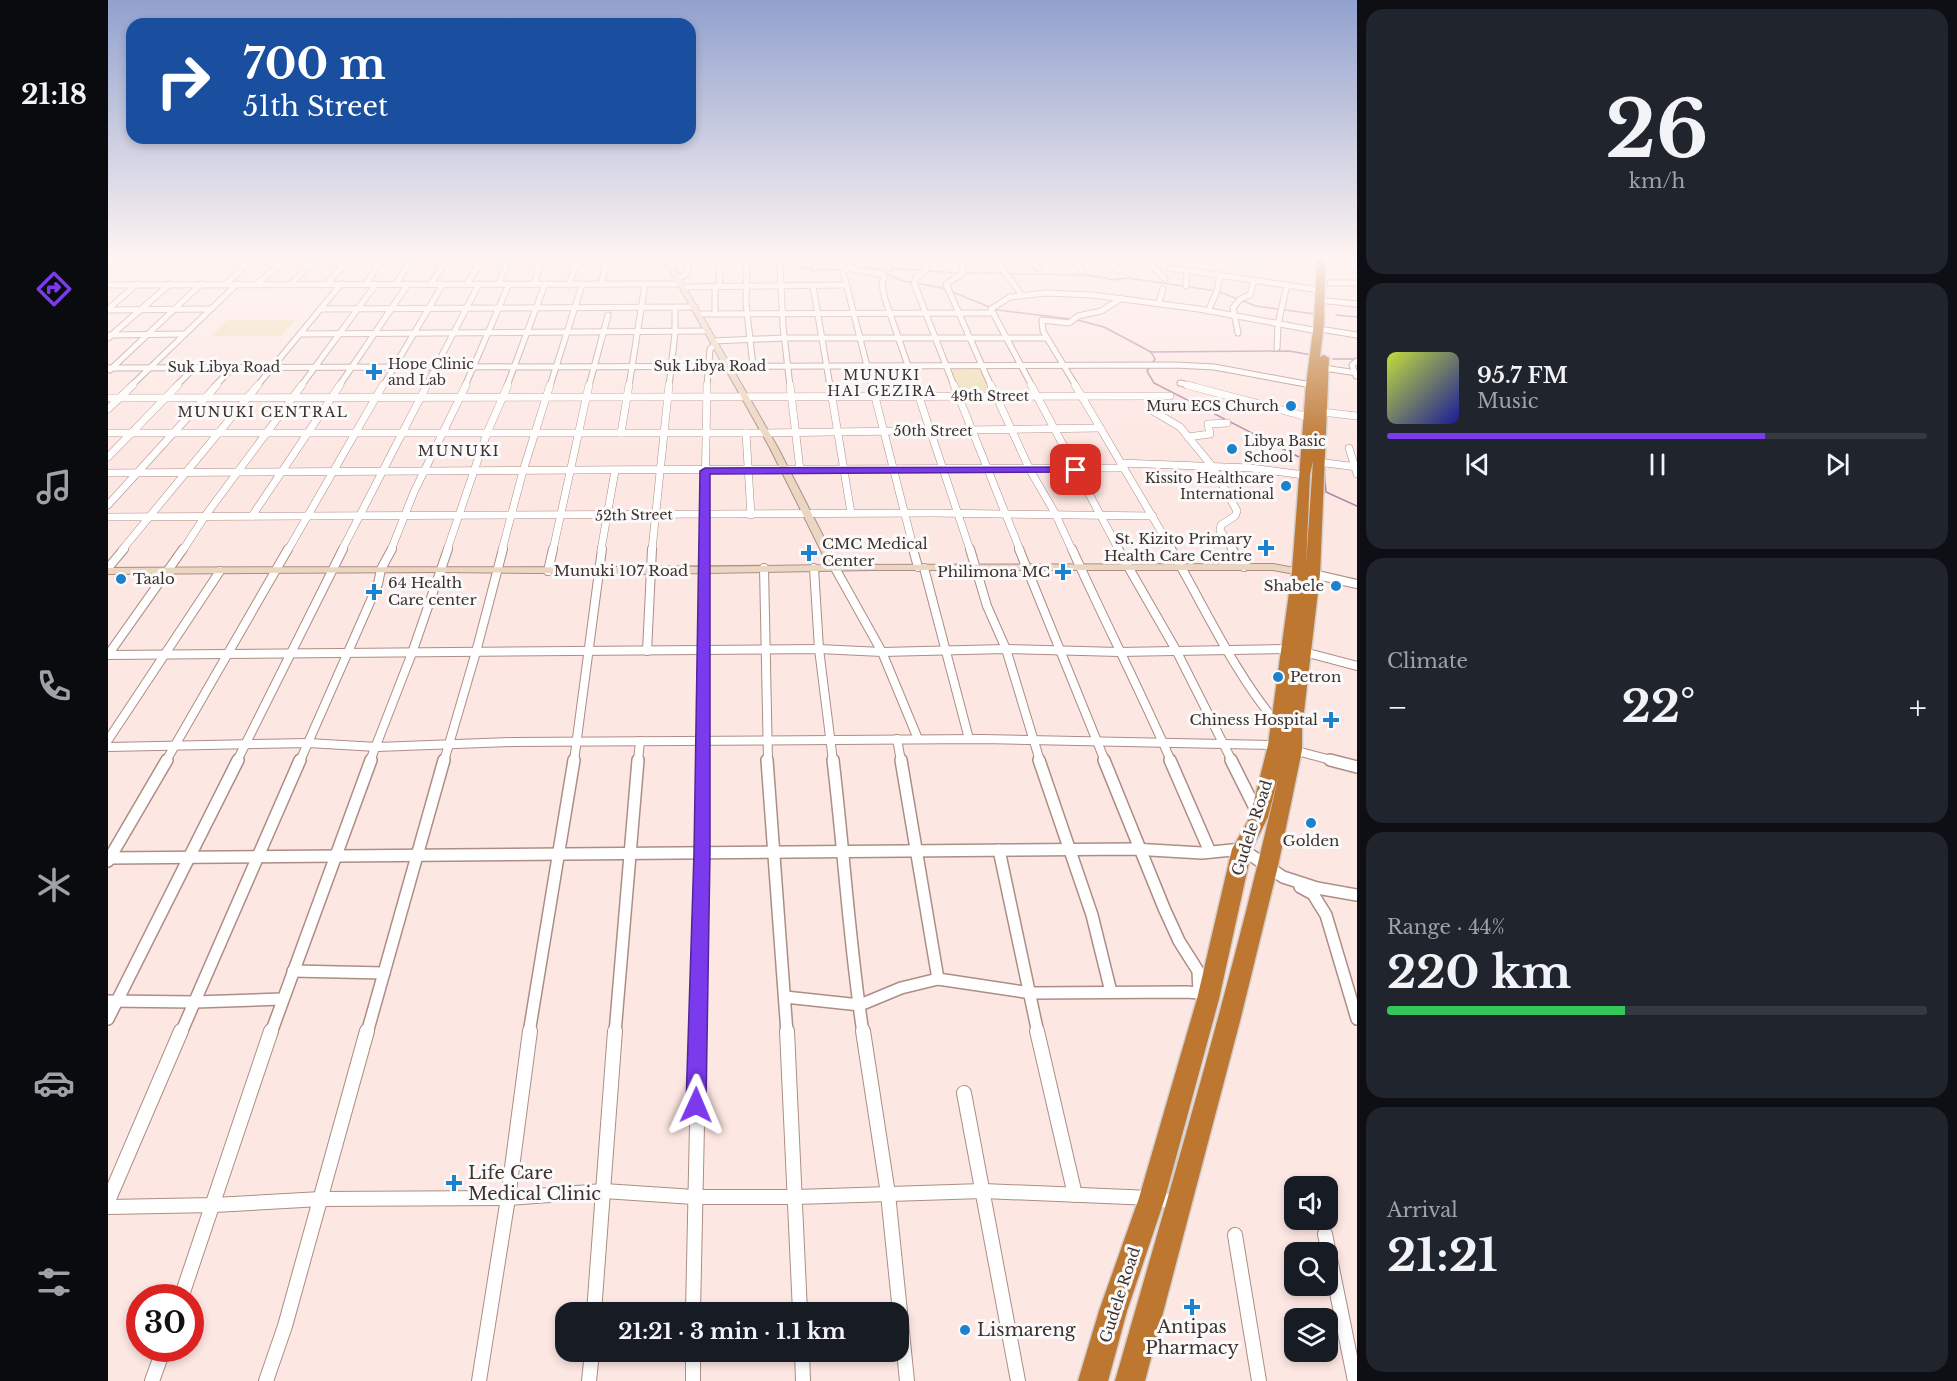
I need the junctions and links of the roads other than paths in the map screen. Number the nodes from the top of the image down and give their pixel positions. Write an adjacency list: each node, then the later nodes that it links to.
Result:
1 (125, 322): 46 (street)
2 (162, 322): 39 (street)
3 (197, 322): 40 (street)
4 (310, 322): 31 (street)
5 (348, 322): 41 (street)
6 (382, 322): 32 (street)
7 (419, 322): 42 (street)
8 (459, 322): 43 (street)
9 (493, 322): 44 (street)
10 (532, 322): 33 (street)
11 (569, 322): 34 (street)
12 (606, 322): 35 (street)
13 (639, 322): 36 (street)
14 (675, 322): 37 (street)
15 (703, 322): 30 (main road)
16 (749, 322): 54 (street)
17 (783, 322): 47 (street)
18 (818, 322): 48 (street)
19 (856, 322): 49 (street)
20 (893, 322): 50 (street)
21 (929, 322): 51 (street)
22 (963, 322): 52 (street)
23 (997, 322): 55 (street)
24 (1043, 322): 53 (street)
25 (1235, 322): 38 (street)
26 (1264, 322): 28 (street)
27 (1323, 322): 29 (highway, Gudele Road)
28 (1278, 325): 29 (street); 57 (street)
29 (1322, 331): 45 (street); 84 (highway, Gudele Road); 88 (highway, Gudele Road)
30 (708, 332): 37 (street); 56 (main road)
31 (301, 333): 41 (street); 74 (street)
32 (375, 333): 41 (street); 42 (street); 76 (street)
33 (528, 333): 34 (street); 44 (street); 80 (street)
34 (566, 333): 35 (street); 81 (street)
35 (603, 333): 36 (street); 63 (street)
36 (638, 333): 37 (street); 64 (street)
37 (675, 333): 65 (street)
38 (1238, 333)
39 (149, 334): 40 (street); 46 (street); 85 (street)
40 (185, 334): 82 (street)
41 (340, 334): 75 (street)
42 (412, 334): 43 (street); 77 (street)
43 (453, 334): 44 (street); 78 (street)
44 (487, 334): 79 (street)
45 (1357, 335)
46 (109, 336)
47 (784, 338): 48 (street); 54 (street); 69 (street)
48 (820, 338): 49 (street); 70 (street)
49 (860, 338): 50 (street); 71 (street)
50 (899, 338): 51 (street); 72 (street)
51 (935, 338): 52 (street); 59 (street)
52 (970, 338): 55 (street); 60 (street)
53 (1046, 338): 55 (street); 62 (street)
54 (750, 339): 56 (street); 68 (street)
55 (1007, 339): 61 (street)
56 (714, 343): 66 (street); 67 (main road)
57 (1276, 348)
58 (1357, 361): 86 (street)
59 (946, 365): 60 (street, Suk Libya Road); 72 (street, Suk Libya Road); 91 (street)
60 (983, 365): 61 (street, Suk Libya Road); 92 (street)
61 (1021, 365): 62 (street, Suk Libya Road); 93 (street)
62 (1063, 365): 88 (street, Suk Libya Road); 94 (street)
63 (595, 366): 64 (street, Suk Libya Road); 81 (street, Suk Libya Road); 114 (street)
64 (632, 366): 65 (street, Suk Libya Road); 96 (street)
65 (669, 366): 66 (street, Suk Libya Road); 97 (street)
66 (708, 366): 67 (street, Suk Libya Road); 98 (street)
67 (728, 366): 68 (street, Suk Libya Road); 99 (main road)
68 (753, 366): 69 (street, Suk Libya Road)
69 (788, 366): 70 (street, Suk Libya Road); 100 (street)
70 (826, 366): 71 (street, Suk Libya Road); 101 (street)
71 (867, 366): 72 (street, Suk Libya Road); 89 (street)
72 (909, 366): 90 (street)
73 (233, 367): 74 (street, Suk Libya Road); 83 (street, Suk Libya Road); 105 (street)
74 (273, 367): 75 (street, Suk Libya Road); 106 (street)
75 (315, 367): 76 (street, Suk Libya Road); 107 (street)
76 (352, 367): 77 (street, Suk Libya Road); 108 (street)
77 (394, 367): 78 (street, Suk Libya Road); 109 (street)
78 (436, 367): 79 (street, Suk Libya Road); 110 (street)
79 (474, 367): 80 (street, Suk Libya Road); 111 (street)
80 (516, 367): 81 (street, Suk Libya Road); 112 (street)
81 (557, 367): 113 (street)
82 (151, 368): 83 (street, Suk Libya Road); 85 (street, Suk Libya Road); 103 (street)
83 (195, 368): 104 (street)
84 (1324, 368): 86 (street); 117 (highway, Gudele Road)
85 (109, 369)
86 (1356, 375)
87 (1180, 383): 117 (street)
88 (1311, 385): 117 (highway, Gudele Road)
89 (875, 396): 90 (street, 49th Street); 101 (street, 49th Street); 127 (street)
90 (919, 396): 91 (street, 49th Street); 122 (street)
91 (958, 396): 92 (street, 49th Street); 123 (street)
92 (997, 396): 93 (street, 49th Street); 124 (street)
93 (1037, 396): 94 (street, 49th Street); 121 (street)
94 (1081, 396): 95 (street, 49th Street); 120 (street)
95 (1170, 396)
96 (626, 397): 97 (street, 49th Street); 114 (street, 49th Street); 139 (street)
97 (666, 397): 98 (street, 49th Street); 140 (street)
98 (706, 397): 99 (street, 49th Street); 141 (street)
99 (743, 397): 100 (street, 49th Street); 143 (main road)
100 (791, 397): 101 (street, 49th Street); 125 (street)
101 (831, 397): 126 (street)
102 (108, 398): 103 (street, 49th Street)
103 (119, 398): 104 (street, 49th Street); 115 (street)
104 (165, 398): 105 (street, 49th Street); 128 (street)
105 (205, 398): 106 (street, 49th Street); 129 (street)
106 (248, 398): 107 (street, 49th Street); 130 (street)
107 (292, 398): 108 (street, 49th Street); 131 (street)
108 (332, 398): 109 (street, 49th Street); 132 (street)
109 (376, 398): 110 (street, 49th Street); 133 (street)
110 (421, 398): 111 (street, 49th Street); 134 (street)
111 (460, 398): 112 (street, 49th Street); 135 (street)
112 (503, 398): 113 (street, 49th Street); 136 (street)
113 (546, 398): 114 (street, 49th Street); 137 (street)
114 (586, 398): 138 (street)
115 (108, 409)
116 (1153, 411): 145 (street)
117 (1315, 415): 118 (street); 151 (highway, Gudele Road)
118 (1357, 416)
119 (1227, 423): 145 (street)
120 (1100, 428): 121 (street, 50th Street); 148 (street)
121 (1056, 430): 124 (street, 50th Street); 161 (street)
122 (930, 431): 123 (street, 50th Street); 127 (street, 50th Street); 158 (street)
123 (972, 431): 124 (street, 50th Street); 159 (street)
124 (1013, 431): 160 (street)
125 (795, 432): 126 (street, 50th Street); 143 (street, 50th Street); 155 (street)
126 (837, 432): 127 (street, 50th Street); 156 (street)
127 (884, 432): 157 (street)
128 (132, 433): 129 (street, 50th Street); 144 (street, 50th Street); 147 (street)
129 (173, 433): 130 (street, 50th Street); 173 (street)
130 (218, 433): 131 (street, 50th Street); 168 (street)
131 (267, 433): 132 (street, 50th Street); 169 (street)
132 (308, 433): 133 (street, 50th Street); 170 (street)
133 (354, 433): 134 (street, 50th Street); 171 (street)
134 (403, 433): 135 (street, 50th Street); 162 (street)
135 (444, 433): 136 (street, 50th Street); 183 (street)
136 (487, 433): 137 (street, 50th Street); 152 (street)
137 (537, 433): 138 (street, 50th Street); 163 (street)
138 (578, 433): 139 (street, 50th Street); 153 (street)
139 (621, 433): 140 (street, 50th Street)
140 (664, 433): 141 (street, 50th Street); 165 (street)
141 (706, 433): 142 (street, 50th Street); 166 (street)
142 (746, 433): 143 (street, 50th Street); 167 (street)
143 (765, 433): 154 (main road)
144 (108, 434)
145 (1188, 437): 149 (street)
146 (1349, 448): 150 (street)
147 (108, 457)
148 (1123, 466): 149 (street); 161 (street); 196 (street)
149 (1212, 466): 151 (street); 201 (street)
150 (1355, 467): 151 (street); 174 (street)
151 (1311, 469): 220 (highway, Gudele Road)
152 (475, 470): 162 (street); 163 (street); 195 (street)
153 (572, 470): 163 (street); 164 (street); 185 (street)
154 (784, 470): 155 (street); 167 (street); 176 (main road)
155 (800, 470): 156 (street)
156 (844, 470): 157 (street); 177 (street)
157 (894, 470): 158 (street); 178 (street)
158 (943, 470): 159 (street); 179 (street)
159 (989, 470): 160 (street); 180 (street)
160 (1030, 470): 161 (street); 181 (street)
161 (1076, 470): 182 (street)
162 (382, 471): 171 (street); 194 (street)
163 (523, 471): 184 (street)
164 (615, 471): 165 (street); 186 (street)
165 (660, 471): 166 (street); 187 (street)
166 (705, 471): 167 (street); 188 (street)
167 (749, 471): 189 (street)
168 (185, 472): 169 (street); 173 (street); 190 (street)
169 (238, 472): 170 (street); 191 (street)
170 (282, 472): 171 (street); 192 (street)
171 (333, 472): 193 (street)
172 (108, 473): 173 (street)
173 (136, 474): 175 (street)
174 (1357, 474)
175 (108, 505)
176 (808, 513): 177 (street, 52th Street); 189 (street, 52th Street); 204 (main road)
177 (851, 513): 178 (street, 52th Street)
178 (904, 513): 179 (street, 52th Street); 198 (street)
179 (959, 513): 180 (street, 52th Street); 205 (street)
180 (1007, 513): 181 (street, 52th Street); 206 (street)
181 (1055, 513): 182 (street, 52th Street); 207 (street)
182 (1100, 514): 196 (street, 52th Street); 199 (street)
183 (406, 515): 194 (street, 52th Street); 195 (street, 52th Street); 208 (street)
184 (511, 515): 185 (street, 52th Street); 195 (street, 52th Street); 216 (street)
185 (560, 515): 186 (street, 52th Street); 217 (street)
186 (606, 515): 187 (street, 52th Street); 218 (street)
187 (654, 515): 188 (street, 52th Street); 219 (street)
188 (703, 515): 189 (street, 52th Street); 213 (street)
189 (751, 515)
190 (150, 516): 191 (street, 52th Street); 197 (street, 52th Street); 210 (street)
191 (205, 516): 192 (street, 52th Street); 214 (street)
192 (252, 516): 193 (street, 52th Street)
193 (306, 516): 194 (street, 52th Street); 211 (street)
194 (359, 516): 212 (street)
195 (458, 516): 209 (street)
196 (1153, 516): 200 (street)
197 (108, 517)
198 (921, 567): 204 (main road, Munuki 107 Road); 205 (main road, Munuki 107 Road); 226 (street)
199 (1128, 567): 200 (main road, Munuki 107 Road); 207 (main road, Munuki 107 Road); 228 (street)
200 (1182, 567): 201 (main road, Munuki 107 Road); 229 (street)
201 (1244, 567): 220 (main road, Munuki 107 Road)
202 (764, 568): 203 (main road, Munuki 107 Road); 213 (main road, Munuki 107 Road); 225 (street)
203 (814, 568): 204 (main road, Munuki 107 Road); 222 (street)
204 (835, 568): 235 (street)
205 (975, 568): 206 (main road, Munuki 107 Road); 223 (street)
206 (1028, 568): 207 (main road, Munuki 107 Road); 227 (street)
207 (1078, 568): 236 (street)
208 (381, 569): 209 (main road, Munuki 107 Road); 212 (main road, Munuki 107 Road); 232 (street)
209 (441, 569): 216 (main road, Munuki 107 Road); 238 (street)
210 (108, 570): 214 (main road, Munuki 107 Road)
211 (277, 570): 212 (main road, Munuki 107 Road); 215 (main road, Munuki 107 Road); 239 (street)
212 (332, 570): 237 (street)
213 (704, 570): 219 (main road, Munuki 107 Road); 224 (street)
214 (169, 571): 215 (main road, Munuki 107 Road); 240 (street)
215 (220, 571): 241 (street)
216 (496, 571): 217 (main road, Munuki 107 Road); 233 (street)
217 (548, 571): 218 (main road, Munuki 107 Road)
218 (601, 571): 219 (main road, Munuki 107 Road); 234 (street)
219 (653, 571): 231 (street)
220 (1306, 573): 221 (street); 230 (highway, Gudele Road)
221 (1357, 584)
222 (819, 649): 225 (street); 235 (street); 248 (street)
223 (1006, 649): 226 (street); 227 (street); 253 (street)
224 (705, 650): 225 (street); 231 (street); 252 (street)
225 (764, 650): 247 (street)
226 (945, 650): 235 (street); 245 (street)
227 (1060, 650): 236 (street); 249 (street)
228 (1176, 650): 229 (street); 236 (street); 255 (street)
229 (1228, 650): 230 (street); 254 (street)
230 (1296, 650): 242 (street); 254 (highway, Gudele Road); 254 (highway, Gudele Road)
231 (647, 651): 234 (street)
232 (349, 652): 237 (street); 238 (street); 257 (street)
233 (476, 652): 234 (street); 238 (street); 260 (street)
234 (587, 652): 250 (street)
235 (882, 652): 244 (street)
236 (1119, 652): 258 (street)
237 (292, 653): 239 (street); 256 (street)
238 (412, 653): 262 (street)
239 (229, 654): 241 (street); 259 (street)
240 (108, 655): 241 (street)
241 (164, 655): 246 (street)
242 (1357, 666)
243 (897, 739): 244 (street); 248 (street); 273 (street)
244 (918, 739): 245 (street)
245 (969, 739): 253 (street)
246 (108, 740)
247 (766, 740): 248 (street); 252 (street); 269 (street)
248 (829, 740): 270 (street)
249 (1098, 740): 253 (street); 258 (street); 265 (street)
250 (577, 741): 251 (street); 260 (street); 274 (street)
251 (640, 741): 252 (street); 275 (street)
252 (702, 741): 272 (street)
253 (1033, 741): 268 (street)
254 (1284, 741): 255 (street); 263 (street); 264 (highway, Gudele Road); 281 (highway, Gudele Road)
255 (1224, 743): 258 (street); 264 (street)
256 (245, 744): 257 (street); 259 (street); 279 (street)
257 (308, 744): 262 (street); 277 (street)
258 (1162, 744): 271 (street)
259 (175, 745): 261 (street); 280 (street)
260 (449, 746): 262 (street); 276 (street)
261 (108, 747)
262 (377, 747): 278 (street)
263 (1357, 767)
264 (1259, 816): 266 (highway, Gudele Road)
265 (1140, 849): 268 (street); 271 (street); 288 (street)
266 (1242, 849): 271 (street); 281 (street); 288 (highway, Gudele Road)
267 (999, 850): 268 (street); 273 (street); 287 (street)
268 (1070, 850): 286 (street)
269 (773, 852): 270 (street); 272 (street); 289 (street)
270 (844, 852): 273 (street); 293 (street)
271 (1210, 852)
272 (702, 853): 275 (street); 301 (street)
273 (916, 853): 285 (street)
274 (558, 854): 275 (street); 276 (street); 303 (street)
275 (629, 854): 297 (street)
276 (416, 855): 278 (street); 284 (street)
277 (257, 856): 278 (street); 279 (street); 292 (street)
278 (334, 856): 283 (street)
279 (188, 857): 280 (street); 291 (street)
280 (108, 859)
281 (1275, 872): 282 (street); 295 (street); 307 (highway, Gudele Road)
282 (1357, 896)
283 (293, 971): 284 (street); 290 (street)
284 (384, 974): 305 (street)
285 (938, 979): 287 (street); 293 (street)
286 (1111, 992): 287 (street); 288 (street)
287 (1031, 993): 300 (street)
288 (1204, 996): 304 (highway, Gudele Road)
289 (785, 997): 293 (street); 302 (street)
290 (282, 999): 292 (street); 308 (street)
291 (112, 1001): 292 (street); 294 (street)
292 (195, 1002): 306 (street)
293 (860, 1005): 299 (street)
294 (108, 1019)
295 (1357, 1019)
296 (964, 1094): 298 (street)
297 (604, 1191): 301 (street); 303 (street); 313 (street)
298 (983, 1191): 299 (street); 300 (street); 327 (street)
299 (888, 1194): 302 (street); 326 (street)
300 (1075, 1195): 304 (street)
301 (694, 1197): 302 (street); 314 (street)
302 (796, 1197): 315 (street)
303 (508, 1198): 305 (street); 322 (street)
304 (1152, 1198): 307 (street); 328 (highway, Gudele Road)
305 (321, 1199): 308 (street); 321 (street)
306 (108, 1201)
307 (1178, 1203): 329 (highway, Gudele Road)
308 (214, 1205): 309 (street); 312 (street)
309 (108, 1207)
310 (1325, 1234): 331 (street)
311 (1235, 1235): 330 (street)
312 (187, 1284)
313 (595, 1302)
314 (693, 1302)
315 (800, 1302)
316 (159, 1362): 320 (street)
317 (591, 1362): 323 (street)
318 (693, 1362): 324 (street)
319 (802, 1362): 325 (street)
320 (152, 1381)
321 (267, 1381)
322 (479, 1381)
323 (589, 1381)
324 (693, 1381)
325 (803, 1381)
326 (907, 1381)
327 (1018, 1381)
328 (1093, 1381)
329 (1130, 1381)
330 (1259, 1381)
331 (1355, 1381)

